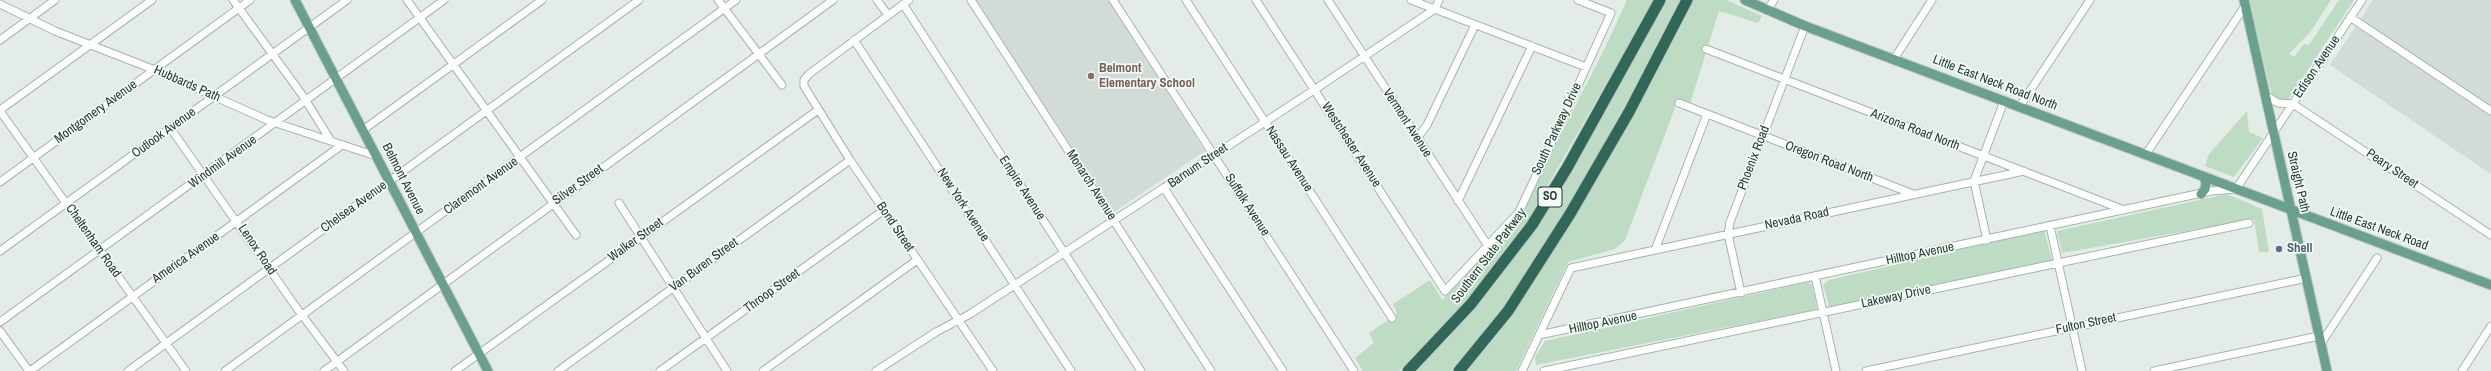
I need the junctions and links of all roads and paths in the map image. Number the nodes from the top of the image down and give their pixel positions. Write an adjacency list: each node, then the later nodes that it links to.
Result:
1 (55, 0): 40 (street)
2 (152, 0): 46 (street)
3 (233, 0): 33 (street)
4 (250, 0): 33 (street, Montgomery Avenue)
5 (295, 0): 43 (main road, Belmont Avenue)
6 (346, 0): 43 (street, Outlook Avenue)
7 (407, 0): 39 (street)
8 (444, 0): 39 (street, Windmill Avenue)
9 (542, 0): 53 (street)
10 (639, 0): 67 (street, Chelsea Avenue)
11 (718, 0): 34 (street)
12 (736, 0): 34 (street, Claremont Avenue)
13 (833, 0): 50 (street, Silver Street)
14 (877, 0): 37 (street)
15 (971, 0): 105 (street, Monarch Avenue)
16 (1113, 0): 81 (street, Suffolk Avenue)
17 (1186, 0): 72 (street, Nassau Avenue)
18 (1256, 0): 59 (street, Westchester Avenue)
19 (1328, 0): 51 (street, Vermont Avenue)
20 (1411, 0): 35 (street)
21 (1438, 0): 35 (street)
22 (1578, 0): 54 (street, South Parkway Drive)
23 (1660, 0): 166 (highway, Southern State Parkway / SO)
24 (1686, 0): 167 (highway, SO)
25 (1745, 0): 36 (main road, Little East Neck Road North)
26 (1774, 0): 36 (street)
27 (1932, 0): 52 (street)
28 (2090, 0): 66 (street)
29 (2362, 0): 38 (street, Edison Avenue)
30 (906, 2): 37 (street); 119 (street, Empire Avenue)
31 (2244, 3): 60 (main road, Straight Path); 82 (street)
32 (0, 4): 40 (street, Hubbards Path)
33 (239, 8): 49 (street); 55 (street, Montgomery Avenue)
34 (724, 9): 50 (street); 85 (street, Claremont Avenue)
35 (1435, 9): 41 (street); 51 (street, Barnum Street)
36 (1768, 10): 42 (main road, Little East Neck Road North)
37 (888, 16): 45 (street)
38 (2350, 17): 65 (street, Edison Avenue); 70 (street)
39 (420, 18): 53 (street); 56 (street, Windmill Avenue)
40 (29, 19): 44 (street); 46 (street, Hubbards Path)
41 (1475, 25): 47 (street); 78 (street)
42 (1805, 26): 52 (main road, Little East Neck Road North); 57 (street, Phoenix Road)
43 (309, 27): 49 (street, Outlook Avenue); 56 (main road, Belmont Avenue)
44 (0, 40)
45 (854, 40): 68 (street, Bond Street); 128 (street, New York Avenue)
46 (90, 45): 55 (street, Hubbards Path); 69 (street)
47 (1532, 46): 54 (street); 98 (street)
48 (1706, 49): 57 (street, Arizona Road North)
49 (273, 54): 61 (street, Outlook Avenue); 62 (street)
50 (758, 54): 58 (street); 101 (street, Silver Street)
51 (1364, 56): 59 (street, Barnum Street); 78 (street, Vermont Avenue)
52 (1894, 59): 63 (main road, Little East Neck Road North)
53 (453, 64): 67 (street); 75 (street)
54 (1586, 67): 115 (street, South Parkway Drive)
55 (154, 69): 61 (street, Hubbards Path); 86 (street, Montgomery Avenue)
56 (336, 79): 62 (street, Windmill Avenue); 75 (main road, Belmont Avenue)
57 (1784, 80): 77 (street, Phoenix Road); 84 (street, Arizona Road North)
58 (782, 85)
59 (1314, 90): 72 (street, Barnum Street); 130 (street, Westchester Avenue)
60 (2266, 95): 65 (street); 76 (main road, Straight Path)
61 (215, 96): 73 (street, Hubbards Path); 74 (street, Outlook Avenue)
62 (306, 101): 73 (street, Windmill Avenue); 79 (street)
63 (2004, 101): 66 (main road, Little East Neck Road North); 84 (street)
64 (1679, 103): 71 (street, Oregon Road North)
65 (2293, 104): 76 (street, Edison Avenue); 112 (street, Peary Street)
66 (2020, 106): 82 (main road, Little East Neck Road North)
67 (487, 110): 85 (street); 93 (street, Chelsea Avenue)
68 (818, 110): 87 (street, Bond Street); 113 (street, Walker Street)
69 (0, 111): 86 (street, Cheltenham Road)
70 (2491, 111)
71 (1707, 114): 77 (street, Oregon Road North); 117 (street)
72 (1264, 122): 81 (street, Barnum Street); 135 (street, Nassau Avenue)
73 (276, 123): 79 (street, Hubbards Path); 89 (street, Windmill Avenue)
74 (171, 129): 89 (street, Lenox Road); 100 (street, Outlook Avenue)
75 (363, 130): 83 (main road, Belmont Avenue)
76 (2274, 134): 95 (street); 104 (main road, Straight Path)
77 (1762, 136): 96 (street, Oregon Road North); 110 (street, Phoenix Road)
78 (1417, 138): 98 (street, Vermont Avenue)
79 (331, 141): 80 (street, Hubbards Path)
80 (342, 145): 83 (street, Hubbards Path); 106 (street, America Avenue)
81 (1215, 154): 94 (street, Barnum Street); 165 (street, Suffolk Avenue)
82 (2146, 154): 90 (main road, Little East Neck Road North)
83 (376, 156): 93 (main road, Belmont Avenue)
84 (1983, 156): 88 (street, Arizona Road North); 91 (street)
85 (520, 157): 101 (street); 109 (street, Claremont Avenue)
86 (34, 158): 92 (street, Montgomery Avenue); 100 (street, Cheltenham Road)
87 (850, 160): 102 (street, Bond Street); 129 (street, Van Buren Street)
88 (2024, 171): 91 (street, Nevada Road); 103 (street, Arizona Road North)
89 (204, 175): 106 (street, Lenox Road); 116 (street, Windmill Avenue)
90 (2204, 177): 95 (main road, Little East Neck Road North); 97 (main road)
91 (1974, 181): 96 (street, Nevada Road); 114 (street)
92 (0, 182)
93 (389, 182): 109 (main road, Belmont Avenue); 123 (street, Chelsea Avenue)
94 (1164, 188): 105 (street, Barnum Street); 164 (street)
95 (2236, 189): 97 (street, Hilltop Avenue); 104 (main road, Little East Neck Road)
96 (1913, 194): 110 (street, Nevada Road)
97 (2201, 194): 103 (street, Hilltop Avenue)
98 (1458, 201): 115 (street, Vermont Avenue)
99 (619, 203): 113 (street)
100 (67, 204): 116 (street, Cheltenham Road); 118 (street, Outlook Avenue)
101 (554, 204): 111 (street); 127 (street, Silver Street)
102 (884, 210): 121 (street, Bond Street); 142 (street, Throop Street)
103 (2124, 210): 108 (street, Hilltop Avenue)
104 (2292, 211): 125 (main road, Straight Path); 126 (main road, Little East Neck Road)
105 (1114, 220): 119 (street, Barnum Street); 163 (street, Monarch Avenue)
106 (237, 222): 123 (street, Lenox Road); 132 (street, America Avenue)
107 (2248, 223): 122 (street, Lakeway Drive)
108 (2050, 226): 114 (street, Hilltop Avenue); 122 (street)
109 (416, 233): 127 (main road, Belmont Avenue); 134 (street, Claremont Avenue)
110 (1728, 234): 117 (street, Nevada Road); 131 (street, Phoenix Road)
111 (576, 235)
112 (2491, 235)
113 (641, 237): 129 (street); 145 (street, Walker Street)
114 (1987, 240): 124 (street, Hilltop Avenue)
115 (1488, 246): 130 (street, South Parkway Drive)
116 (98, 250): 132 (street, Cheltenham Road); 137 (street, Windmill Avenue)
117 (1655, 250): 141 (street, Nevada Road)
118 (0, 252)
119 (1065, 253): 128 (street, Barnum Street); 162 (street, Empire Avenue)
120 (2377, 258): 143 (street)
121 (917, 260): 136 (street, Bond Street); 159 (street)
122 (2059, 263): 133 (street, Lakeway Drive); 139 (street)
123 (269, 268): 134 (street, Lenox Road); 144 (street, Chelsea Avenue)
124 (1815, 276): 131 (street, Hilltop Avenue); 133 (street)
125 (2307, 278): 139 (street, Fulton Street); 143 (main road, Straight Path)
126 (2491, 284)
127 (443, 285): 145 (main road, Belmont Avenue); 146 (street, Silver Street)
128 (1015, 285): 136 (street, Barnum Street); 161 (street, New York Avenue)
129 (673, 288): 142 (street); 156 (street, Van Buren Street)
130 (1445, 291)
131 (1741, 293): 141 (street, Hilltop Avenue)
132 (132, 296): 144 (street, Cheltenham Road); 148 (street, America Avenue)
133 (1823, 313): 169 (street, Lakeway Drive); 170 (street)
134 (303, 315): 146 (street, Lenox Road); 151 (street, Claremont Avenue)
135 (1392, 318)
136 (959, 320): 147 (street, Bond Street); 160 (street, Barnum Street)
137 (0, 322)
138 (2491, 326): 175 (street)
139 (2073, 327): 171 (street, Fulton Street); 172 (street)
140 (0, 331): 148 (street)
141 (1539, 335): 168 (street)
142 (705, 338): 157 (street, Throop Street); 158 (street)
143 (2320, 341): 173 (street); 174 (main road, Straight Path)
144 (166, 343): 149 (street, Chelsea Avenue); 150 (street, Cheltenham Road)
145 (479, 354): 154 (street, Walker Street); 155 (main road, Belmont Avenue)
146 (337, 361): 152 (street, Silver Street); 153 (street, Lenox Road)
147 (990, 370)
148 (29, 371)
149 (128, 371)
150 (186, 371)
151 (225, 371)
152 (324, 371)
153 (344, 371)
154 (455, 371)
155 (488, 371)
156 (558, 371)
157 (660, 371)
158 (728, 371)
159 (763, 371)
160 (876, 371)
161 (1071, 371)
162 (1141, 371)
163 (1211, 371)
164 (1283, 371)
165 (1354, 371)
166 (1408, 371)
167 (1459, 371)
168 (1522, 371)
169 (1544, 371)
170 (1836, 371)
171 (1866, 371)
172 (2082, 371)
173 (2154, 371)
174 (2327, 371)
175 (2462, 371)

